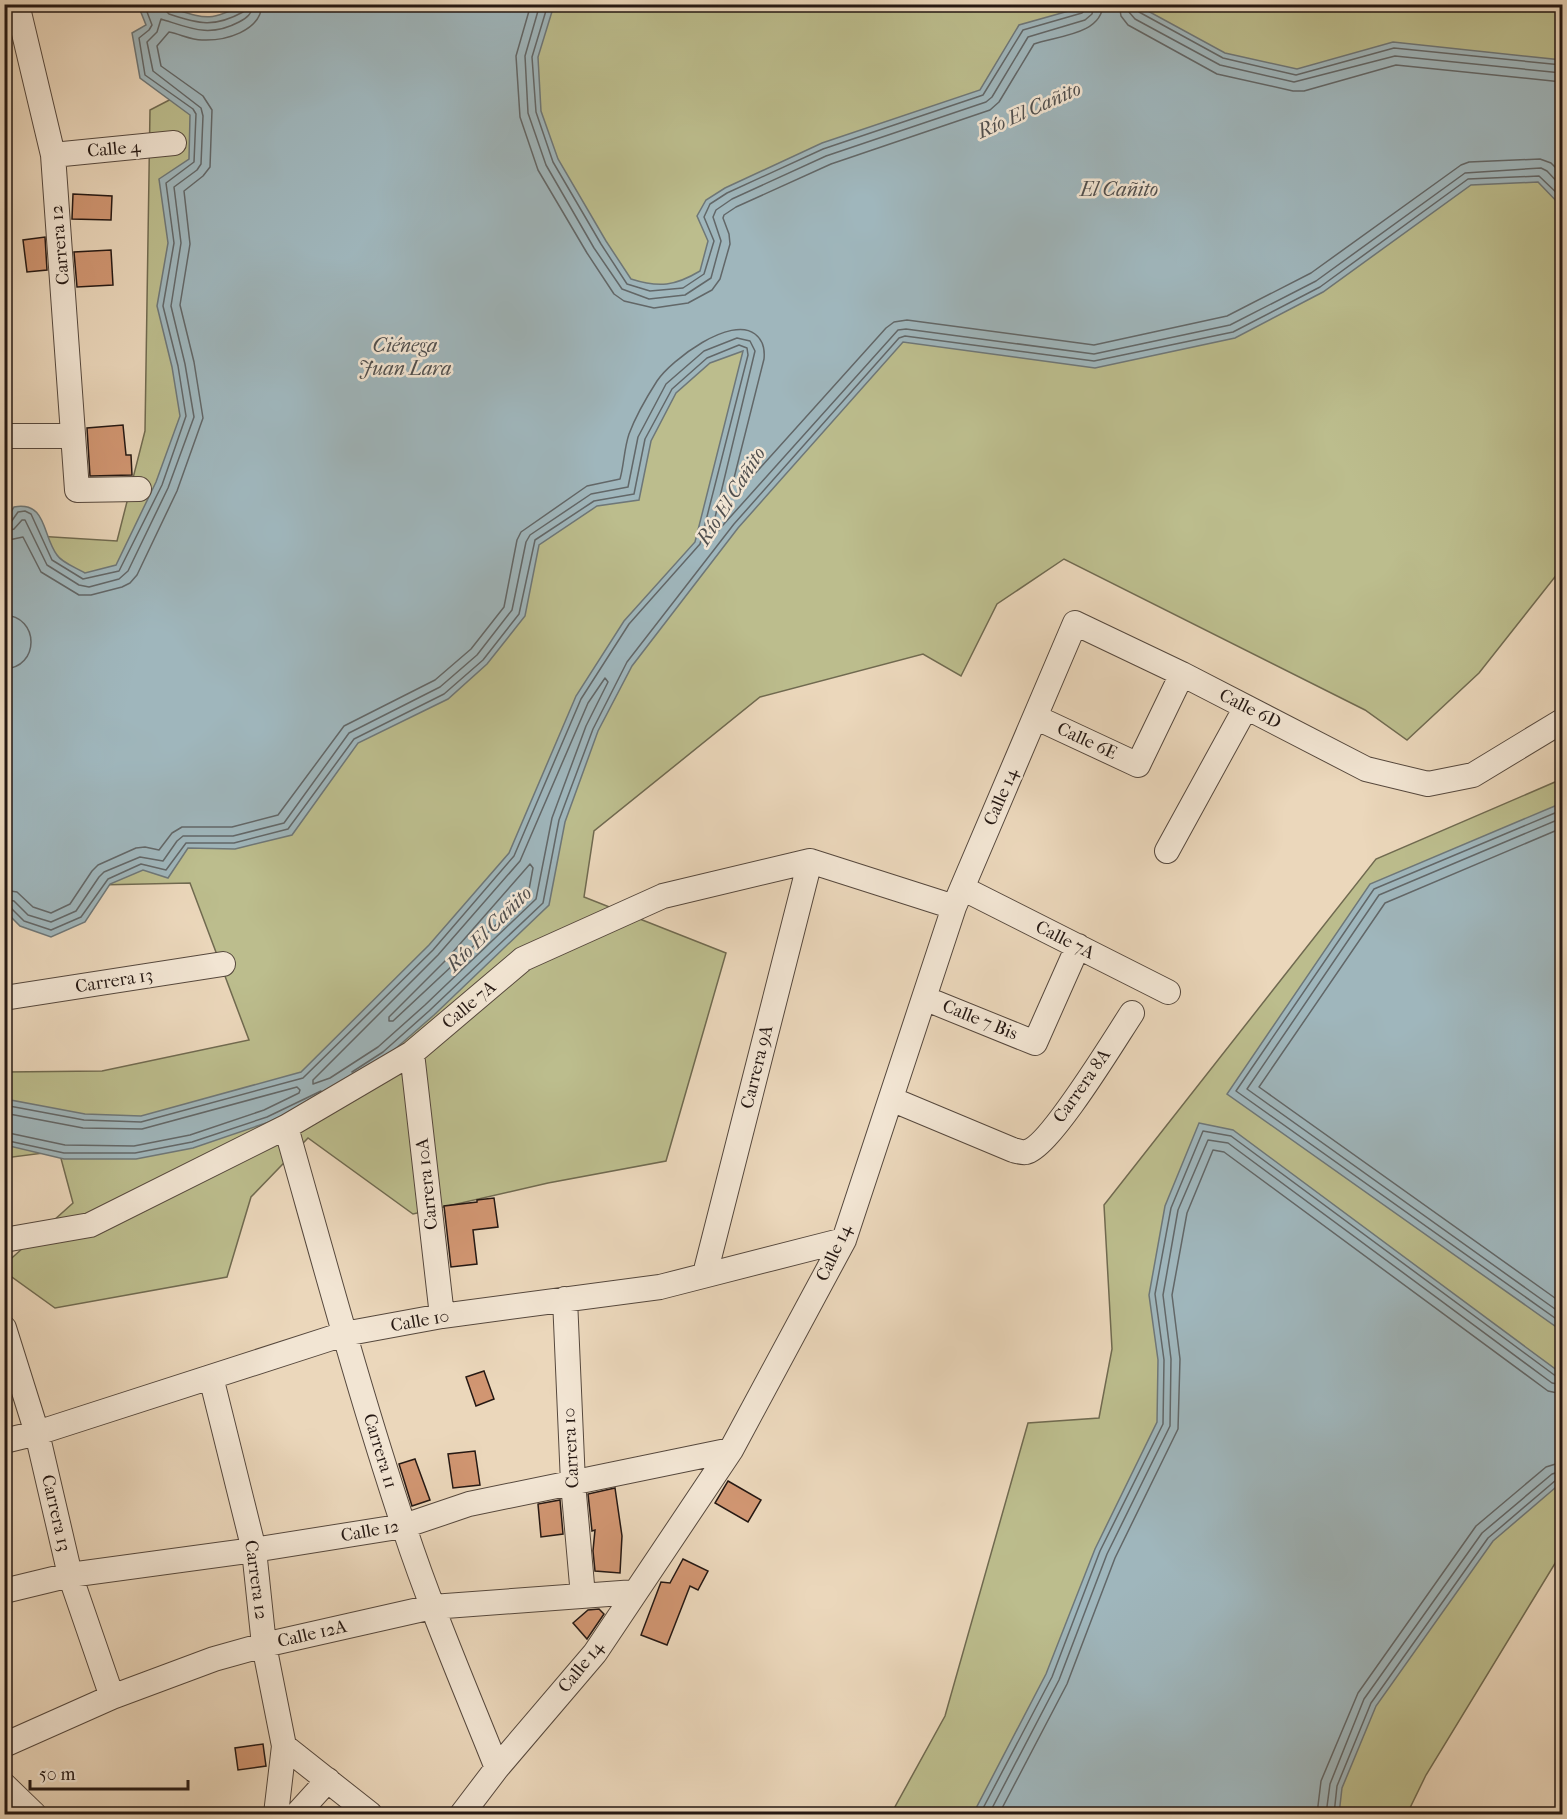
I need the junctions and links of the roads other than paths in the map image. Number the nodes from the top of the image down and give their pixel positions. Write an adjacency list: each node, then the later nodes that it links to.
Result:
1 (16, 4): 3 (street, Carrera 12)
2 (174, 143): 3 (street, Calle 4)
3 (53, 154): 5 (street, Carrera 12)
4 (4, 436): 5 (street)
5 (74, 436): 6 (street, Carrera 12)
6 (140, 489)
7 (1075, 623): 8 (street, Calle 6D); 10 (street, Calle 14)
8 (1182, 675): 9 (street, Calle 6D); 10 (street, Calle 6E)
9 (1246, 707): 11 (street, Calle 6D); 12 (street)
10 (1035, 717): 14 (street, Calle 14)
11 (1563, 721)
12 (1167, 851)
13 (810, 861): 14 (street, Calle 7A); 21 (street, Calle 7A); 26 (street, Carrera 9A)
14 (958, 897): 15 (street, Calle 7A); 19 (street, Calle 14)
15 (1078, 946): 17 (street, Calle 7A); 19 (street, Calle 7 Bis)
16 (223, 964): 18 (street, Carrera 13)
17 (1168, 992)
18 (4, 998)
19 (924, 998): 22 (street, Calle 14)
20 (1131, 1012): 22 (street, Carrera 8A)
21 (412, 1053): 23 (street, Calle 7A); 28 (street, Carrera 10A)
22 (891, 1099): 25 (street, Calle 14)
23 (286, 1127): 24 (street, Calle 7A); 30 (street, Carrera 11)
24 (4, 1240)
25 (844, 1240): 26 (street, Calle 10); 34 (street, Calle 14)
26 (705, 1274): 27 (street, Calle 10)
27 (565, 1299): 28 (street, Calle 10); 35 (street, Carrera 10)
28 (442, 1316): 30 (street, Calle 10)
29 (4, 1328): 32 (street, Carrera 13)
30 (344, 1334): 31 (street, Calle 10); 36 (street, Carrera 11)
31 (211, 1377): 32 (street, Calle 10); 37 (street, Carrera 12)
32 (37, 1433): 33 (street, Calle 10); 38 (street, Carrera 13)
33 (4, 1441)
34 (731, 1450): 35 (street, Calle 12); 40 (street, Calle 14)
35 (573, 1483): 36 (street, Calle 12); 41 (street, Carrera 10)
36 (404, 1526): 37 (street, Calle 12); 42 (street, Carrera 11)
37 (254, 1550): 38 (street, Calle 12); 43 (street, Carrera 12)
38 (70, 1575): 39 (street, Calle 12); 44 (street, Carrera 13)
39 (4, 1591)
40 (636, 1592): 41 (street, Calle 12A); 47 (street, Calle 14)
41 (584, 1596): 42 (street, Calle 12A)
42 (432, 1608): 43 (street, Calle 12A); 47 (street, Carrera 11)
43 (264, 1645): 44 (street, Calle 12A); 46 (street, Carrera 12)
44 (112, 1697): 45 (street, Calle 12A)
45 (4, 1745)
46 (284, 1746): 48 (street); 51 (street, Carrera 12)
47 (497, 1768): 54 (street, Calle 14)
48 (328, 1780): 52 (street); 53 (street)
49 (4, 1785): 50 (street)
50 (34, 1815)
51 (276, 1815)
52 (297, 1815)
53 (370, 1815)
54 (462, 1815)

